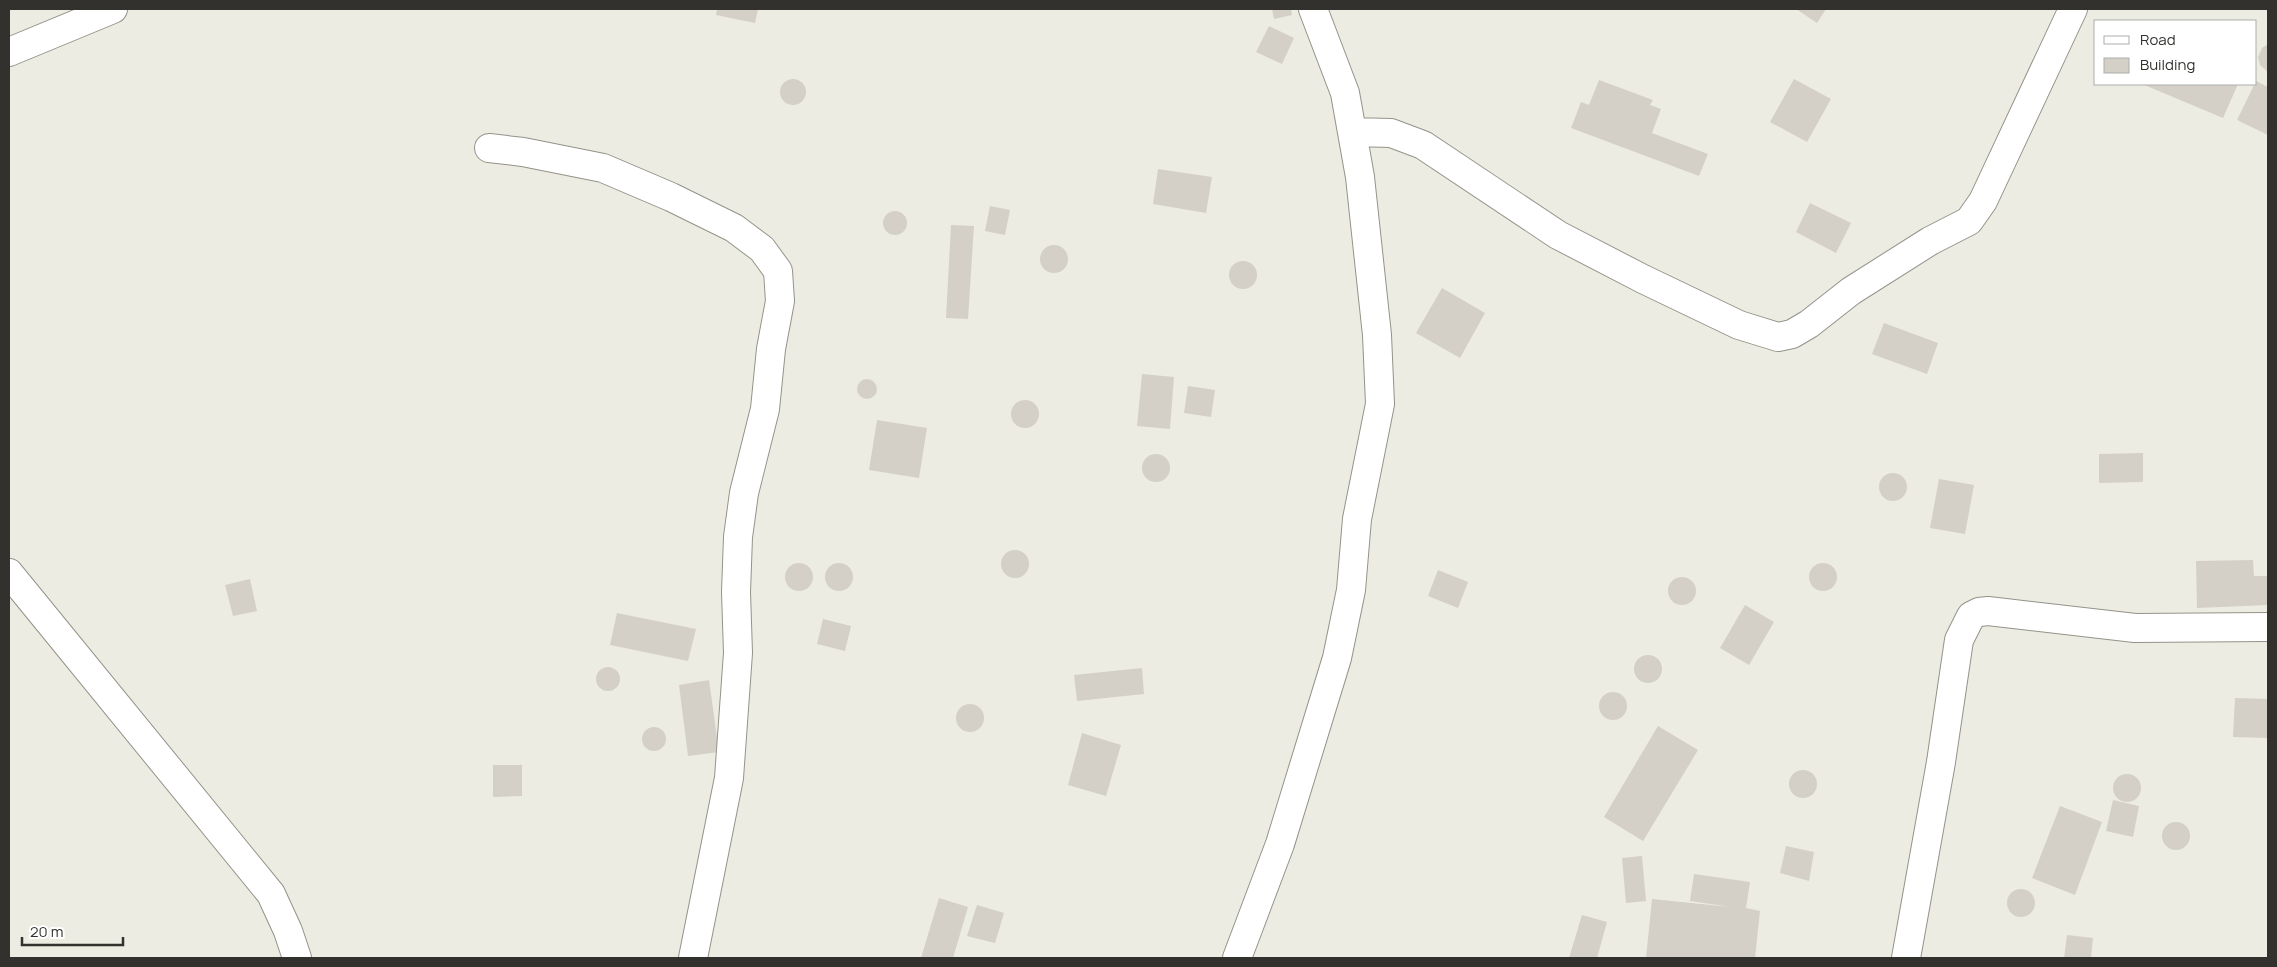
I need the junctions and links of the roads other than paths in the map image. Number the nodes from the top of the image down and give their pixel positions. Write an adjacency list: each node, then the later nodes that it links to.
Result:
1 (113, 9): 4 (street)
2 (1313, 9): 5 (street)
3 (2072, 9): 5 (street)
4 (9, 52)
5 (1352, 132): 11 (street)
6 (488, 148): 10 (street)
7 (9, 573): 9 (street)
8 (2268, 627): 12 (street)
9 (296, 958)
10 (693, 958)
11 (1237, 958)
12 (1906, 958)

